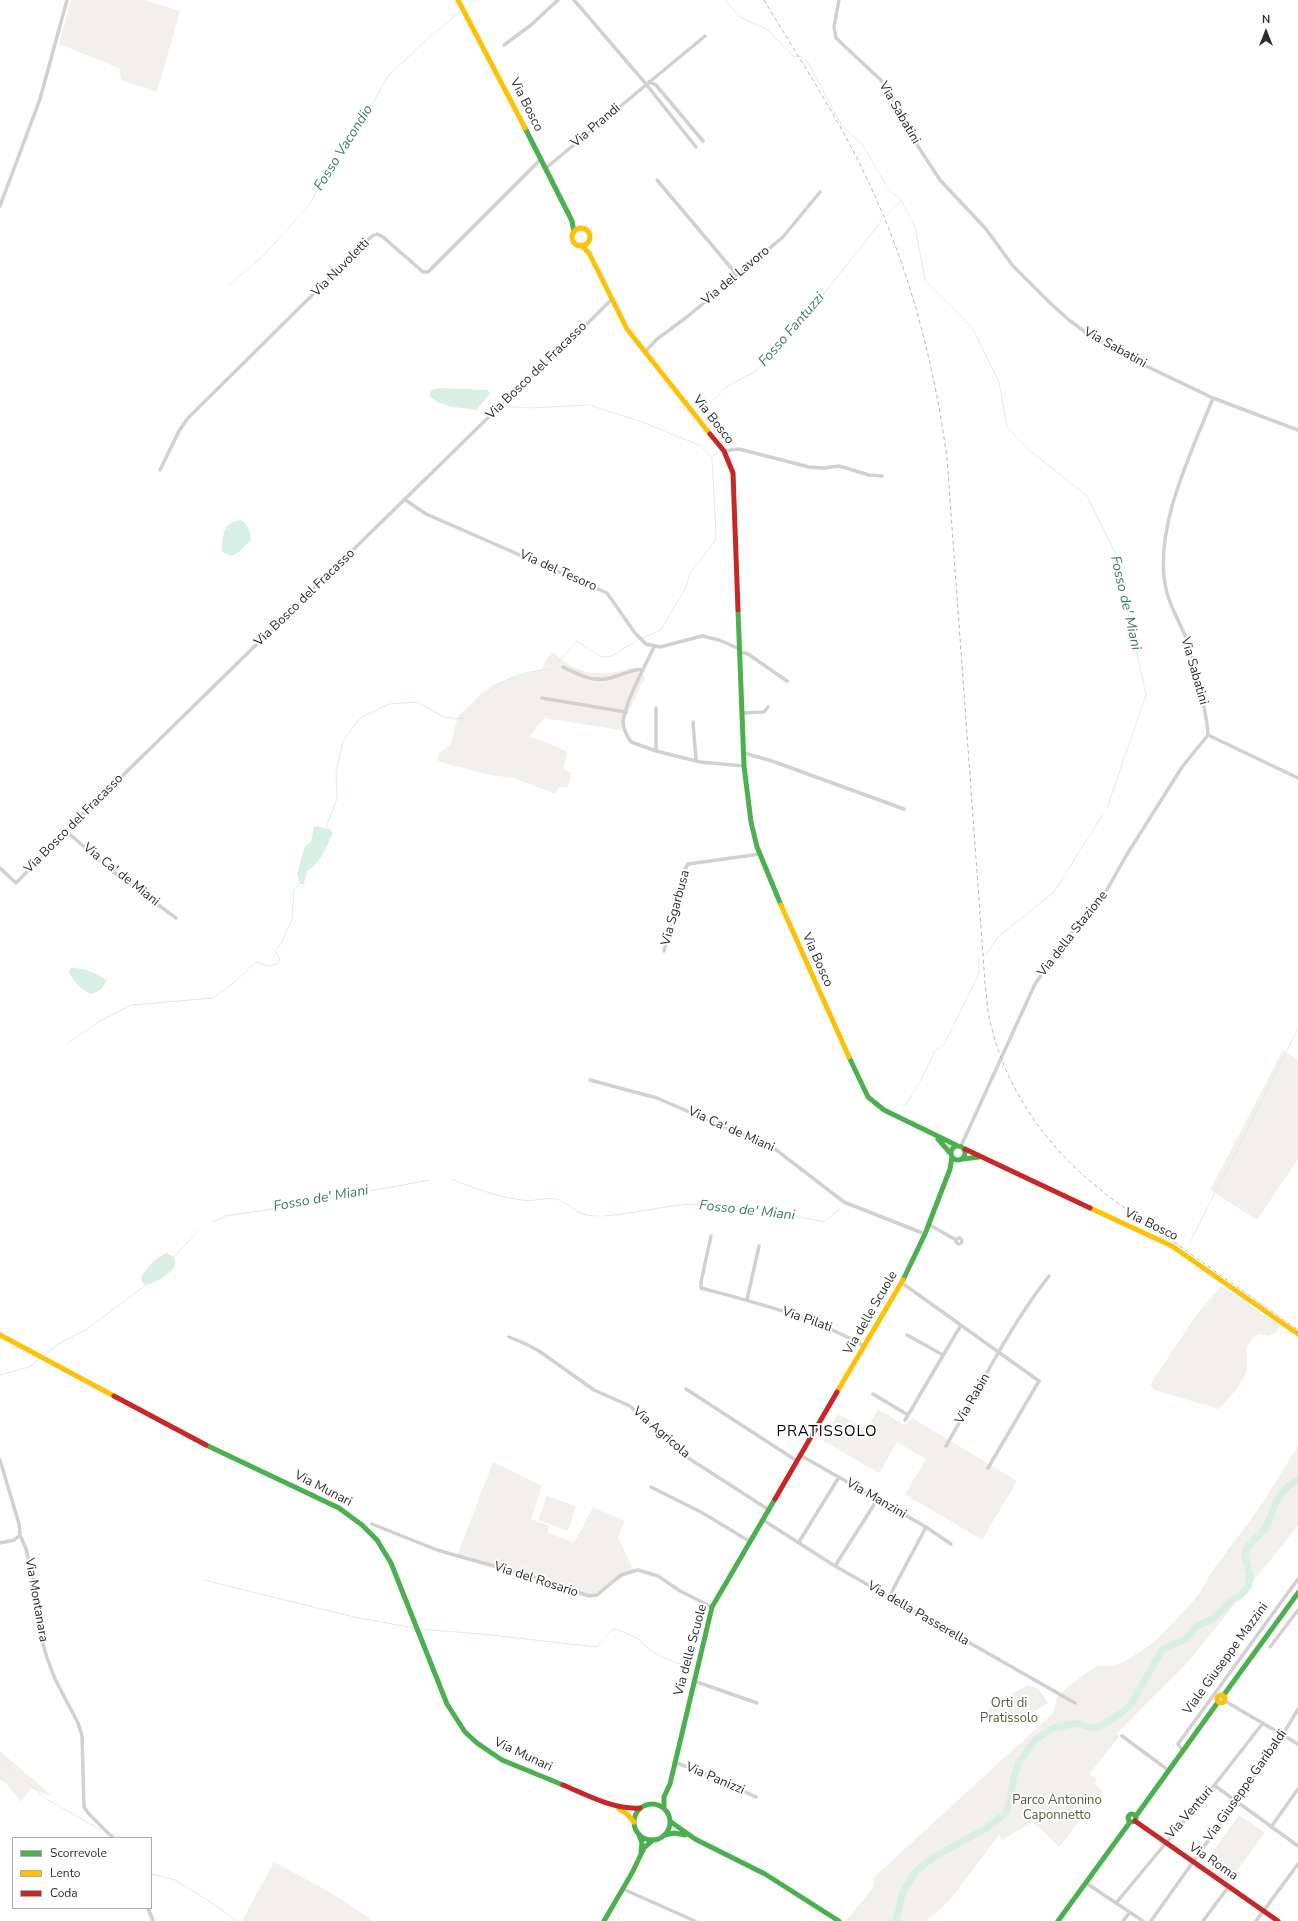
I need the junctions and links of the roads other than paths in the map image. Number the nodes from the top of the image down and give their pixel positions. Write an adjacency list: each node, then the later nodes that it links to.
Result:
1 (66, 0): 15 (street)
2 (458, 0): 11 (main road, Via Bosco)
3 (558, 0): 7 (street)
4 (574, 0): 8 (street)
5 (839, 0): 25 (street, Via Sabatini)
6 (705, 36): 8 (street, Via Prandi)
7 (504, 45)
8 (647, 83): 9 (street); 10 (street); 12 (street, Via Prandi)
9 (703, 141)
10 (696, 147)
11 (541, 159): 12 (main road, Via Bosco); 28 (street, Via Nuvoletti)
12 (546, 168): 16 (main road, Via Bosco)
13 (657, 180): 22 (street)
14 (820, 192): 22 (street, Via del Lavoro)
15 (0, 206)
16 (572, 221): 17 (main road, Via Bosco); 18 (main road, Via Bosco)
17 (580, 228): 18 (main road); 19 (main road, Via Bosco)
18 (574, 232): 20 (main road, Via Bosco)
19 (588, 242): 20 (main road); 21 (main road, Via Bosco)
20 (581, 246): 21 (main road, Via Bosco)
21 (589, 253): 23 (main road, Via Bosco)
22 (737, 275): 24 (street, Via del Lavoro)
23 (612, 299): 24 (main road, Via Bosco); 30 (street, Via Bosco del Fracasso)
24 (645, 352): 27 (main road, Via Bosco)
25 (1213, 398): 26 (street); 42 (street, Via Sabatini)
26 (1298, 430)
27 (723, 450): 29 (street); 32 (main road, Via Bosco)
28 (160, 470)
29 (882, 476)
30 (404, 499): 31 (street, Via del Tesoro); 49 (street, Via Bosco del Fracasso)
31 (654, 647): 32 (street); 34 (street)
32 (741, 651): 35 (street); 40 (main road, Via Bosco)
33 (562, 667): 34 (street)
34 (643, 670): 39 (street)
35 (787, 681)
36 (542, 698): 39 (street)
37 (768, 707): 40 (street)
38 (656, 708): 43 (street)
39 (626, 712): 43 (street)
40 (743, 713): 44 (main road, Via Bosco)
41 (693, 722): 45 (street)
42 (1208, 735): 47 (street); 56 (street, Via della Stazione)
43 (656, 751): 45 (street)
44 (744, 753): 46 (main road, Via Bosco); 48 (street)
45 (696, 760): 46 (street)
46 (744, 766): 50 (main road, Via Bosco)
47 (1298, 778)
48 (904, 810)
49 (66, 831): 51 (street, Via Bosco del Fracasso); 52 (street, Via Ca' de Miani)
50 (760, 854): 53 (street, Via Sgarbusa); 55 (main road, Via Bosco)
51 (0, 868)
52 (176, 918)
53 (664, 951)
54 (590, 1080): 62 (street, Via Ca' de Miani)
55 (935, 1136): 56 (main road, Via Bosco); 57 (main road, Via Bosco)
56 (961, 1147): 57 (main road); 58 (main road, Via Bosco); 59 (main road)
57 (951, 1155): 59 (main road, Via Bosco); 60 (main road, Via delle Scuole)
58 (982, 1157): 59 (main road, Via Bosco); 70 (main road, Via Bosco)
59 (962, 1159): 60 (main road, Via delle Scuole)
60 (950, 1169): 61 (main road, Via delle Scuole)
61 (928, 1224): 62 (main road, Via delle Scuole); 64 (street)
62 (925, 1234): 67 (main road, Via delle Scuole)
63 (711, 1236): 68 (street, Via Pilati)
64 (956, 1240)
65 (759, 1246): 68 (street)
66 (1049, 1276): 75 (street, Via Rabin)
67 (902, 1283): 69 (street); 74 (main road, Via delle Scuole)
68 (747, 1300): 74 (street, Via Pilati)
69 (961, 1325): 75 (street); 76 (street)
70 (1298, 1334)
71 (0, 1335): 123 (main road, Via Munari)
72 (907, 1335): 76 (street)
73 (509, 1337): 89 (street, Via Agricola)
74 (864, 1346): 82 (main road, Via delle Scuole)
75 (998, 1352): 81 (street, Via Rabin); 85 (street)
76 (944, 1355): 79 (street)
77 (686, 1389): 84 (street)
78 (873, 1394): 79 (street)
79 (908, 1415): 80 (street)
80 (905, 1420)
81 (946, 1446)
82 (800, 1455): 84 (main road, Via delle Scuole); 86 (street, Via Manzini)
83 (0, 1460): 93 (street, Via Montanara)
84 (796, 1461): 89 (main road, Via delle Scuole)
85 (988, 1468)
86 (839, 1477): 88 (street, Via Manzini); 95 (street)
87 (651, 1487): 94 (street)
88 (877, 1500): 92 (street, Via Manzini); 98 (street)
89 (769, 1510): 90 (main road, Via delle Scuole)
90 (763, 1520): 94 (main road, Via delle Scuole); 95 (street, Via della Passerella)
91 (372, 1524): 102 (street, Via del Rosario)
92 (926, 1527): 97 (street, Via Manzini); 101 (street)
93 (20, 1535): 96 (street); 133 (street, Via Montanara)
94 (749, 1541): 102 (main road, Via delle Scuole)
95 (799, 1542): 98 (street, Via della Passerella)
96 (0, 1543)
97 (951, 1544)
98 (835, 1566): 101 (street, Via della Passerella)
99 (1298, 1579): 114 (street, Viale Giuseppe Mazzini)
100 (1298, 1593): 106 (main road, Viale Giuseppe Mazzini)
101 (889, 1597): 108 (street, Via della Passerella)
102 (712, 1607): 105 (main road, Via delle Scuole)
103 (1298, 1610): 104 (street)
104 (1270, 1647)
105 (694, 1681): 107 (street); 115 (main road, Via delle Scuole)
106 (1224, 1699): 110 (street); 114 (main road, Viale Giuseppe Mazzini)
107 (757, 1703)
108 (1075, 1704)
109 (1298, 1709): 111 (street, Via Giuseppe Garibaldi)
110 (1263, 1723): 111 (street); 117 (street, Via Venturi)
111 (1284, 1735): 113 (street); 121 (street, Via Giuseppe Garibaldi)
112 (1122, 1736): 116 (street)
113 (1298, 1744)
114 (1183, 1751): 116 (main road, Viale Giuseppe Mazzini)
115 (674, 1762): 119 (main road, Via delle Scuole); 120 (street, Via Panizzi)
116 (1168, 1770): 126 (main road, Viale Giuseppe Mazzini)
117 (1214, 1785): 121 (street); 135 (street, Via Venturi)
118 (1298, 1789): 129 (street)
119 (666, 1791): 122 (main road, Via delle Scuole); 125 (main road, Via delle Scuole)
120 (756, 1797)
121 (1236, 1801): 129 (street); 138 (street, Via Giuseppe Garibaldi)
122 (653, 1804): 124 (main road); 125 (main road)
123 (616, 1806): 124 (main road, Via Munari); 127 (main road, Via Munari)
124 (640, 1808): 127 (main road)
125 (664, 1808): 128 (main road)
126 (1134, 1820): 135 (main road, Via Roma); 140 (main road, Viale Giuseppe Mazzini)
127 (634, 1822): 130 (main road)
128 (671, 1822): 131 (main road); 132 (main road)
129 (1270, 1827): 136 (street)
130 (639, 1835): 134 (main road); 137 (main road)
131 (665, 1835): 132 (main road); 134 (main road)
132 (690, 1836): 150 (main road)
133 (112, 1837)
134 (653, 1840): 137 (main road)
135 (1164, 1843): 138 (main road, Via Roma); 143 (street, Via Venturi)
136 (1298, 1846)
137 (641, 1855): 142 (main road)
138 (1192, 1862): 141 (main road, Via Roma); 154 (street, Via Giuseppe Garibaldi)
139 (1298, 1864): 145 (street)
140 (1086, 1883): 143 (street); 151 (main road, Viale Giuseppe Mazzini)
141 (1229, 1886): 145 (main road, Via Roma); 155 (street)
142 (623, 1889): 147 (street); 149 (main road)
143 (1116, 1902): 146 (street)
144 (148, 1909): 148 (street)
145 (1264, 1911): 156 (street); 157 (main road, Via Roma)
146 (1129, 1913): 152 (street); 153 (street)
147 (692, 1920)
148 (153, 1921)
149 (604, 1921)
150 (839, 1921)
151 (1058, 1921)
152 (1123, 1921)
153 (1143, 1921)
154 (1151, 1921)
155 (1203, 1921)
156 (1256, 1921)
157 (1278, 1921)

